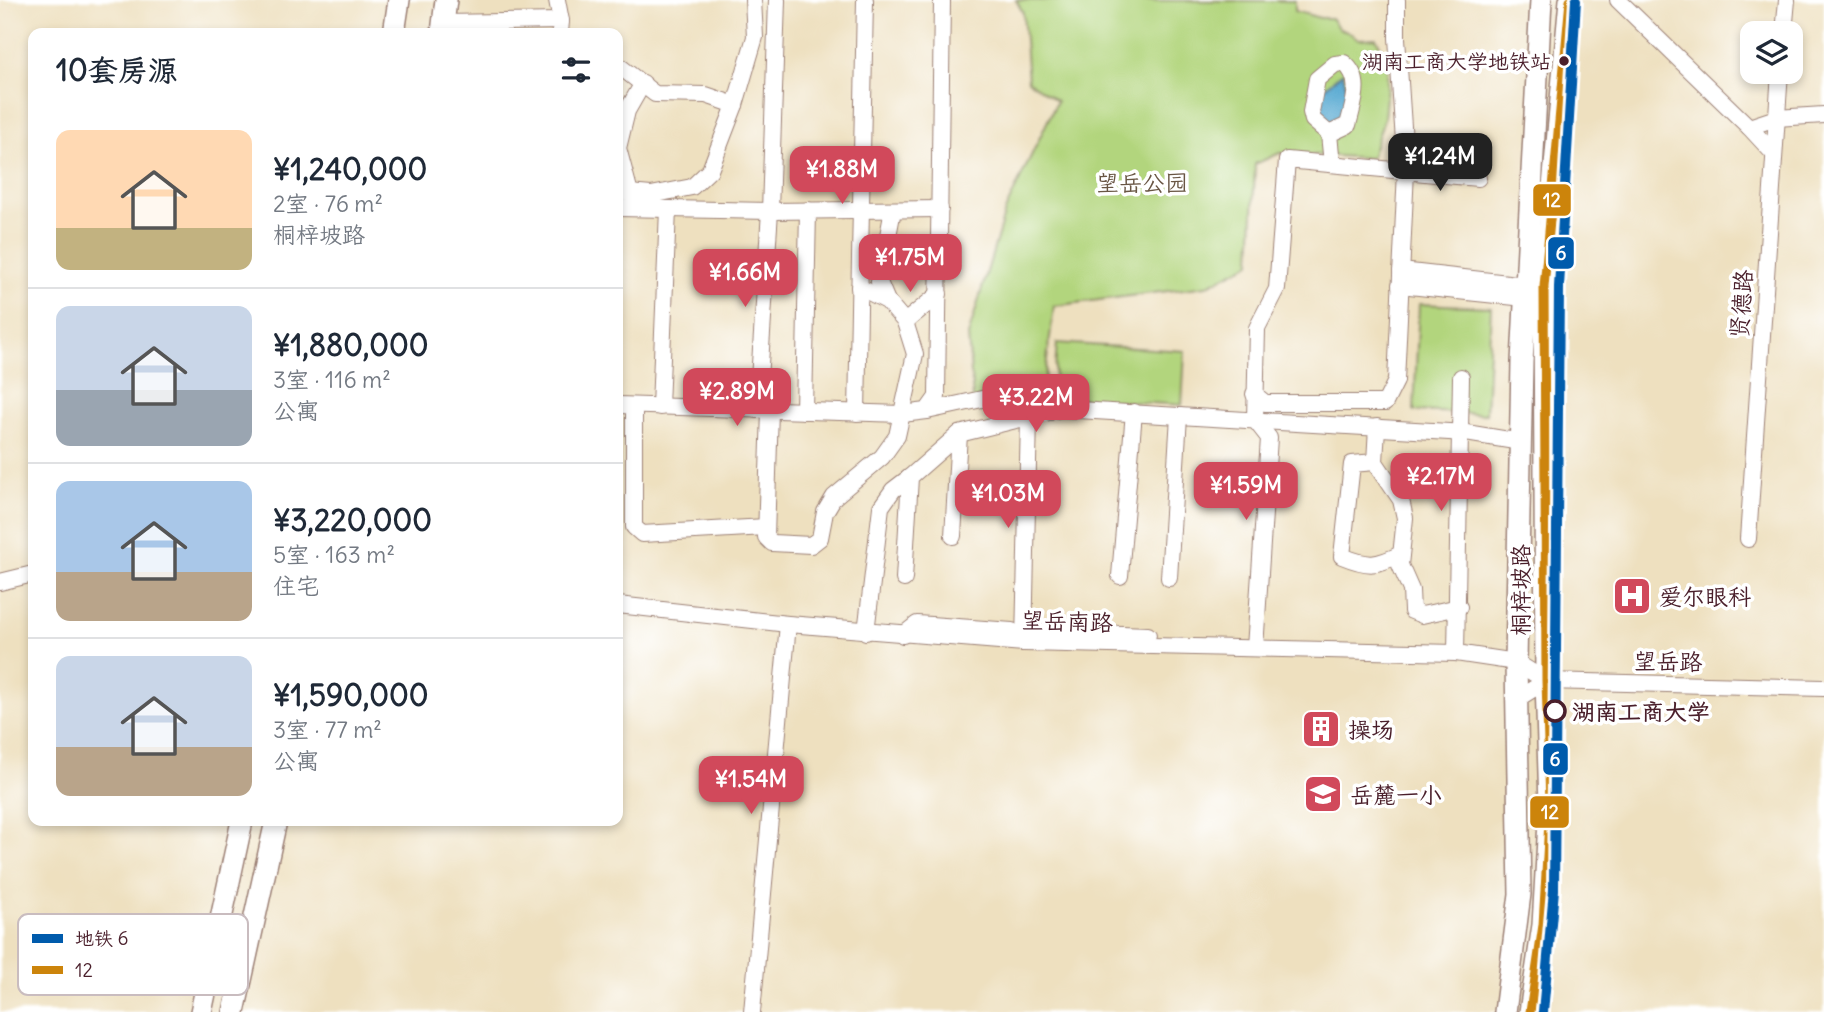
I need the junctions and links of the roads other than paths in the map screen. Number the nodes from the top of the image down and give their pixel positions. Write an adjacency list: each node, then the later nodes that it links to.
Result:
1 (399, 0): 15 (main road)
2 (446, 0): 16 (main road)
3 (558, 0): 14 (street)
4 (753, 0): 20 (street)
5 (777, 0): 37 (street)
6 (865, 0): 33 (street)
7 (942, 0): 34 (street)
8 (1397, 0): 28 (street)
9 (1541, 0): 40 (main road, 桐梓坡路)
10 (1570, 0): 82 (main road, 桐梓坡路)
11 (1618, 0): 24 (street)
12 (1787, 0): 13 (street)
13 (1785, 21)
14 (561, 27): 16 (street)
15 (395, 28)
16 (443, 28)
17 (623, 69): 18 (street)
18 (643, 83): 20 (street); 23 (street)
19 (1779, 84): 22 (street, 贤德路)
20 (734, 105): 30 (street)
21 (1824, 115): 22 (street)
22 (1776, 118): 24 (street); 26 (street, 贤德路)
23 (623, 127)
24 (1749, 127): 26 (street)
25 (1329, 134): 27 (street)
26 (1774, 154): 66 (street, 贤德路)
27 (1332, 164): 28 (street); 45 (street)
28 (1406, 171): 29 (street); 38 (street)
29 (1478, 178)
30 (624, 192)
31 (623, 208): 32 (street)
32 (668, 209): 37 (street); 47 (street)
33 (861, 209): 35 (street); 36 (street); 39 (street)
34 (940, 209): 36 (street); 41 (street)
35 (808, 210): 37 (street); 49 (street)
36 (893, 210): 42 (street)
37 (770, 211): 48 (street)
38 (1400, 278): 40 (street); 45 (street)
39 (859, 287): 42 (street); 53 (street)
40 (1525, 292): 61 (main road, 桐梓坡路)
41 (939, 294): 43 (street); 50 (street)
42 (887, 301): 43 (street)
43 (905, 322): 54 (street)
44 (1461, 377): 60 (street)
45 (1254, 394): 57 (street)
46 (626, 405): 47 (street); 64 (street)
47 (660, 407): 48 (street)
48 (764, 410): 49 (street); 64 (street)
49 (804, 411): 53 (street)
50 (927, 411): 51 (street); 54 (street)
51 (1050, 412): 52 (street); 56 (street)
52 (1134, 412): 55 (street); 69 (street)
53 (857, 413): 54 (street)
54 (902, 414): 64 (street)
55 (1180, 416): 57 (street); 70 (street)
56 (1029, 417): 59 (street); 78 (street)
57 (1255, 420): 58 (street); 79 (street)
58 (1377, 428): 60 (street); 62 (street)
59 (959, 433): 63 (street); 65 (street)
60 (1461, 433): 61 (street); 74 (street)
61 (1521, 442): 81 (main road, 桐梓坡路)
62 (1375, 462): 67 (street); 67 (street)
63 (910, 477): 71 (street); 76 (street)
64 (766, 527)
65 (953, 536)
66 (1748, 539)
67 (1401, 554): 74 (street)
68 (28, 575): 72 (street)
69 (1120, 576)
70 (1169, 578)
71 (904, 579)
72 (0, 582)
73 (623, 606): 75 (street, 望岳南路)
74 (1459, 607): 80 (street)
75 (788, 624): 76 (street, 望岳南路); 89 (street)
76 (866, 632): 78 (street, 望岳南路)
77 (1149, 635): 78 (street)
78 (1024, 643): 79 (street, 望岳南路)
79 (1255, 648): 80 (street, 望岳南路)
80 (1456, 653): 81 (street, 望岳南路)
81 (1516, 662): 82 (street); 84 (main road, 桐梓坡路)
82 (1546, 681): 83 (street, 望岳路); 84 (street); 91 (main road, 桐梓坡路)
83 (1824, 688)
84 (1517, 699): 90 (main road, 桐梓坡路)
85 (241, 826): 87 (main road)
86 (275, 826): 88 (main road)
87 (222, 914)
88 (248, 948)
89 (752, 1012)
90 (1505, 1012)
91 (1530, 1012)

